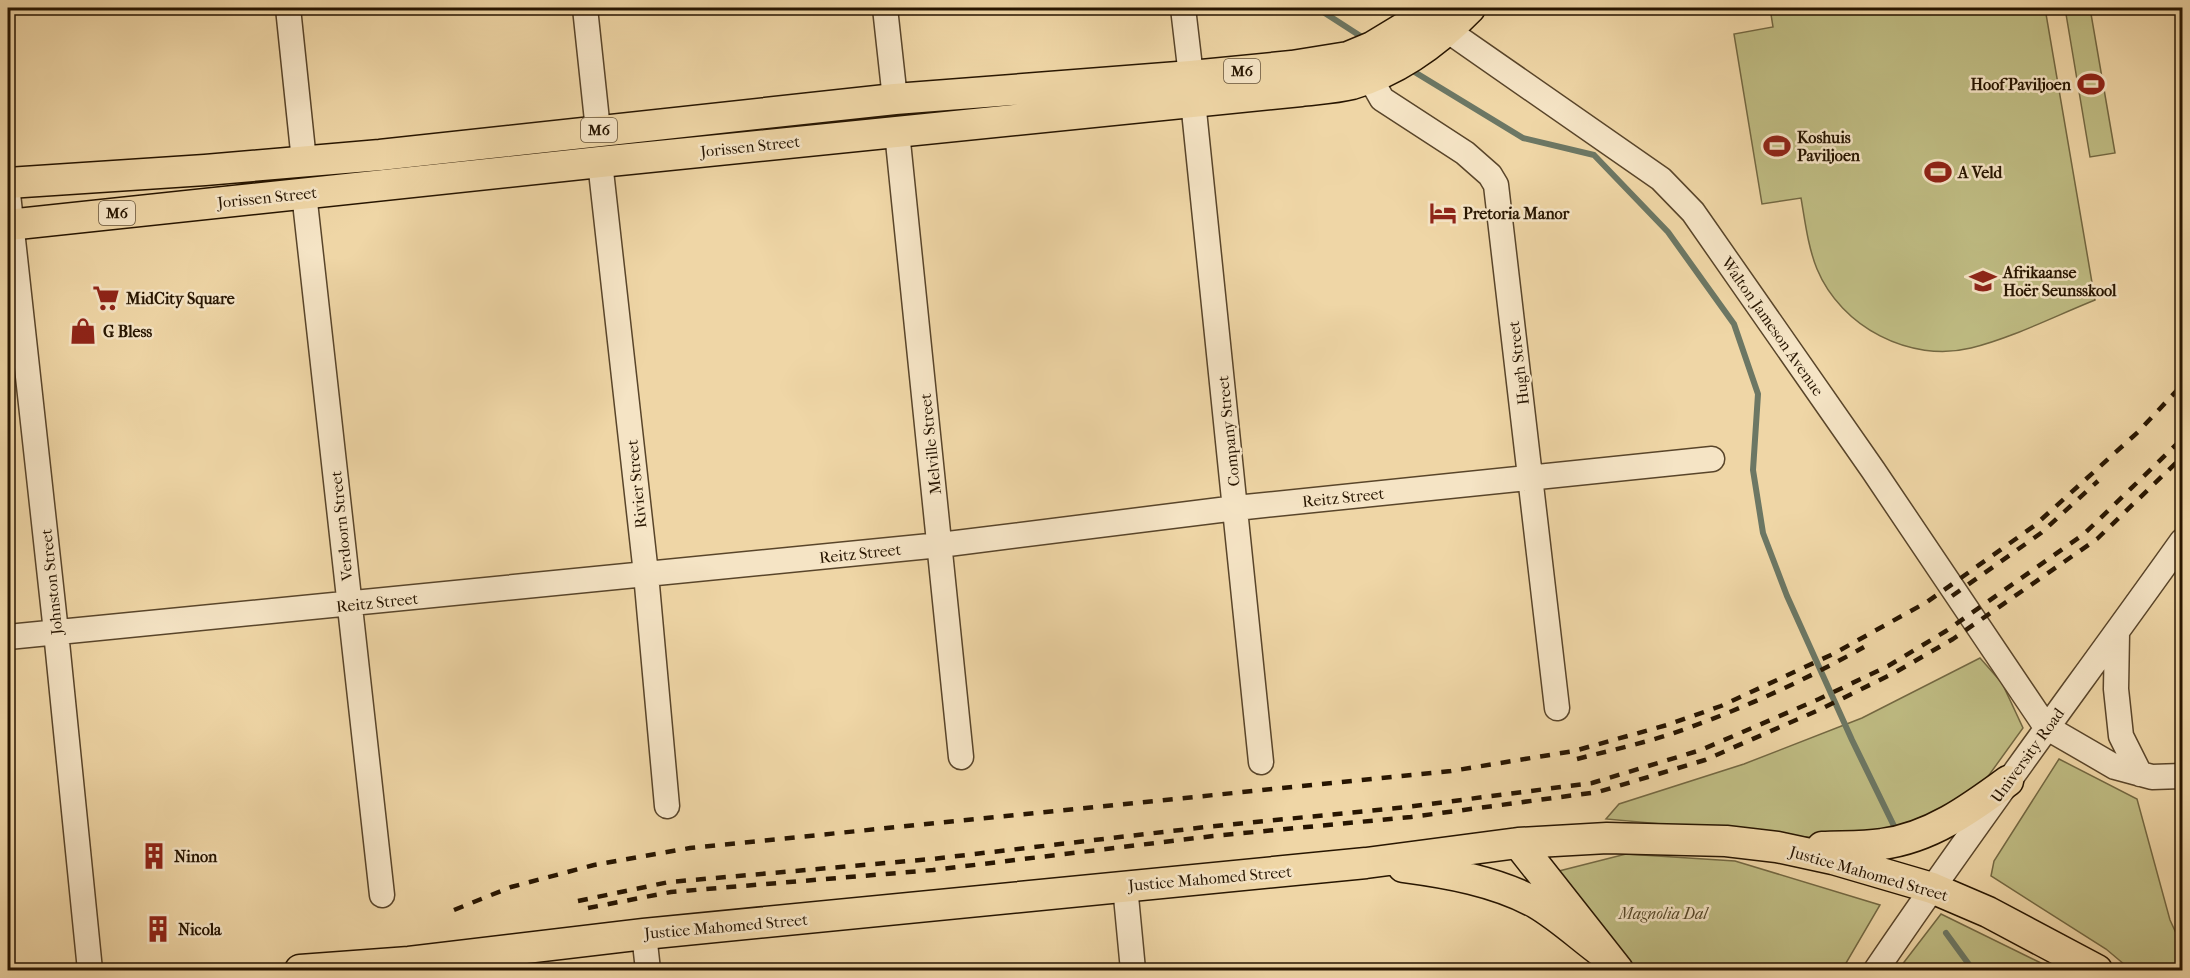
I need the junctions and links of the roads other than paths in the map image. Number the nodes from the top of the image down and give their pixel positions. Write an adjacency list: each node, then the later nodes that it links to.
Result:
1 (288, 8): 12 (street)
2 (585, 8): 10 (street)
3 (885, 8): 9 (street)
4 (1183, 8): 8 (street, Company Street)
5 (1470, 8): 6 (main road, Jorissen Street / M6)
6 (1432, 19): 7 (main road, Jorissen Street / M6); 8 (main road, Jorissen Street / M6); 27 (street, Walton Jameson Avenue)
7 (1371, 78): 8 (main road, Jorissen Street / M6); 17 (street, Hugh Street)
8 (1192, 88): 9 (main road, Jorissen Street / M6); 11 (main road, Jorissen Street / M6); 18 (street, Company Street)
9 (895, 99): 10 (main road, Jorissen Street / M6)
10 (598, 130): 12 (main road, Jorissen Street / M6)
11 (897, 132): 13 (main road, Jorissen Street / M6); 20 (street, Melville Street)
12 (304, 161): 15 (main road, Jorissen Street / M6)
13 (600, 162): 14 (main road, Jorissen Street / M6); 21 (street, Rivier Street)
14 (304, 193): 15 (main road, Jorissen Street / M6); 22 (street, Verdoorn Street)
15 (8, 203): 23 (street, Johnston Street)
16 (1712, 459): 17 (street, Reitz Street)
17 (1531, 478): 18 (street, Reitz Street); 26 (street, Hugh Street)
18 (1236, 508): 20 (street, Reitz Street); 29 (street, Company Street)
19 (2182, 541): 24 (street, University Road)
20 (940, 545): 21 (street, Reitz Street); 28 (street, Melville Street)
21 (646, 574): 22 (street, Reitz Street); 33 (street, Rivier Street)
22 (350, 604): 23 (street, Reitz Street); 39 (street, Verdoorn Street)
23 (56, 632): 25 (street, Reitz Street); 42 (street, Johnston Street)
24 (2116, 633): 27 (street, University Road); 30 (street)
25 (8, 637)
26 (1557, 708)
27 (2046, 728): 30 (street); 32 (street, University Road)
28 (962, 757)
29 (1261, 762)
30 (2140, 774): 31 (street)
31 (2182, 776)
32 (2008, 781): 35 (main road); 38 (street, University Road)
33 (667, 806)
34 (1518, 843): 35 (main road, Justice Mahomed Street); 36 (main road, Justice Mahomed Street); 41 (main road)
35 (1777, 847): 38 (main road, Justice Mahomed Street)
36 (1366, 863): 37 (main road, Justice Mahomed Street); 41 (main road)
37 (1125, 886): 40 (main road, Justice Mahomed Street); 45 (street)
38 (1932, 888): 46 (street, University Road); 47 (main road, Justice Mahomed Street)
39 (382, 895)
40 (644, 934): 43 (main road, Justice Mahomed Street); 44 (street)
41 (1614, 966)
42 (90, 970)
43 (307, 970)
44 (648, 970)
45 (1133, 970)
46 (1876, 970)
47 (2097, 970)

